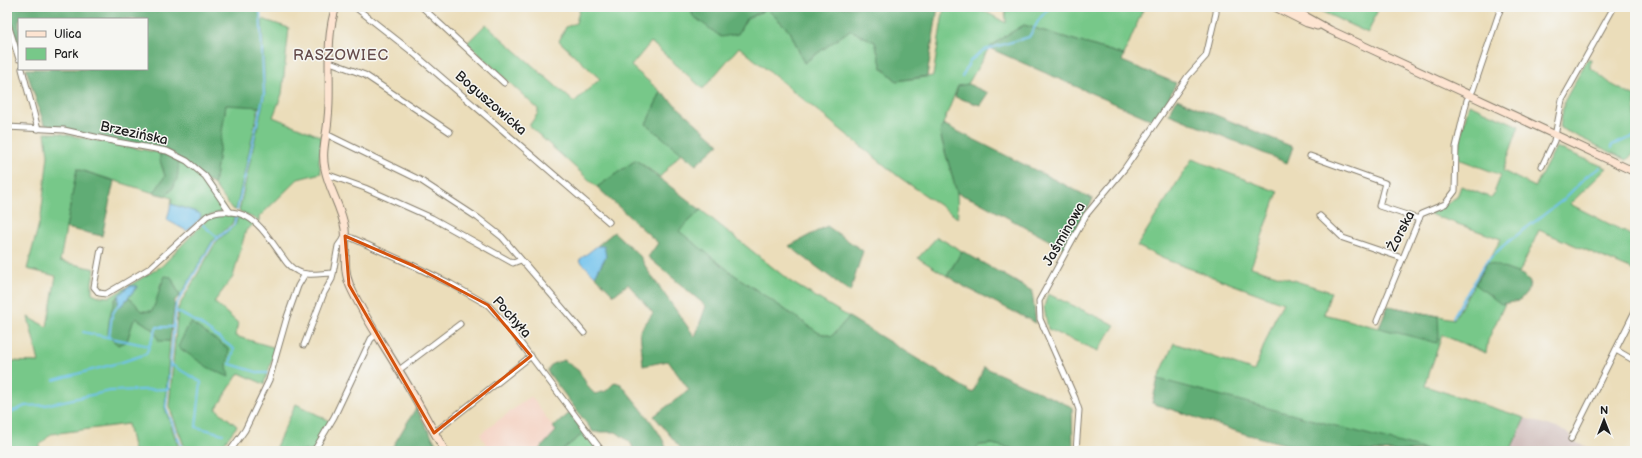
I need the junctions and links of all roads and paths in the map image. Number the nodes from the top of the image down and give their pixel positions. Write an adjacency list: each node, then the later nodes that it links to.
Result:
1 (336, 7): 12 (street)
2 (355, 7): 28 (street, Boguszowicka)
3 (422, 7): 14 (street, Boguszowicka)
4 (1216, 7): 51 (street, Jaśminowa)
5 (1275, 7): 10 (street)
6 (1289, 7): 10 (street)
7 (1501, 7): 15 (street, Żorska)
8 (1614, 7): 20 (street)
9 (7, 21): 11 (street)
10 (1330, 30): 15 (street)
11 (18, 56)
12 (330, 62): 18 (street); 19 (street)
13 (22, 70): 17 (street)
14 (504, 83)
15 (1470, 95): 20 (street); 27 (street, Żorska)
16 (7, 128): 17 (street, Brzezińska)
17 (38, 129): 25 (street, Brzezińska)
18 (450, 132)
19 (326, 134): 24 (street); 32 (street)
20 (1556, 135): 22 (street); 23 (street)
21 (1310, 156): 27 (street)
22 (1542, 166)
23 (1635, 172)
24 (326, 174): 29 (street); 32 (street)
25 (230, 212): 30 (street); 34 (street)
26 (1320, 216): 31 (street)
27 (1419, 219): 31 (street, Żorska)
28 (609, 222)
29 (345, 236): 33 (street); 39 (street); 42 (street, Pochyła)
30 (101, 249)
31 (1402, 258): 36 (street, Żorska)
32 (521, 260): 38 (street)
33 (333, 273): 34 (street); 40 (street)
34 (305, 274): 47 (street)
35 (1635, 311): 41 (street)
36 (1377, 321)
37 (460, 324): 44 (street)
38 (584, 333)
39 (377, 334): 44 (street); 48 (street)
40 (304, 345)
41 (1616, 350): 43 (street); 46 (street)
42 (531, 356): 45 (street); 50 (street, Pochyła)
43 (1635, 361)
44 (399, 370): 45 (street)
45 (434, 433): 49 (street)
46 (1571, 439)
47 (230, 451)
48 (314, 451)
49 (445, 451)
50 (602, 451)
51 (1076, 451)

